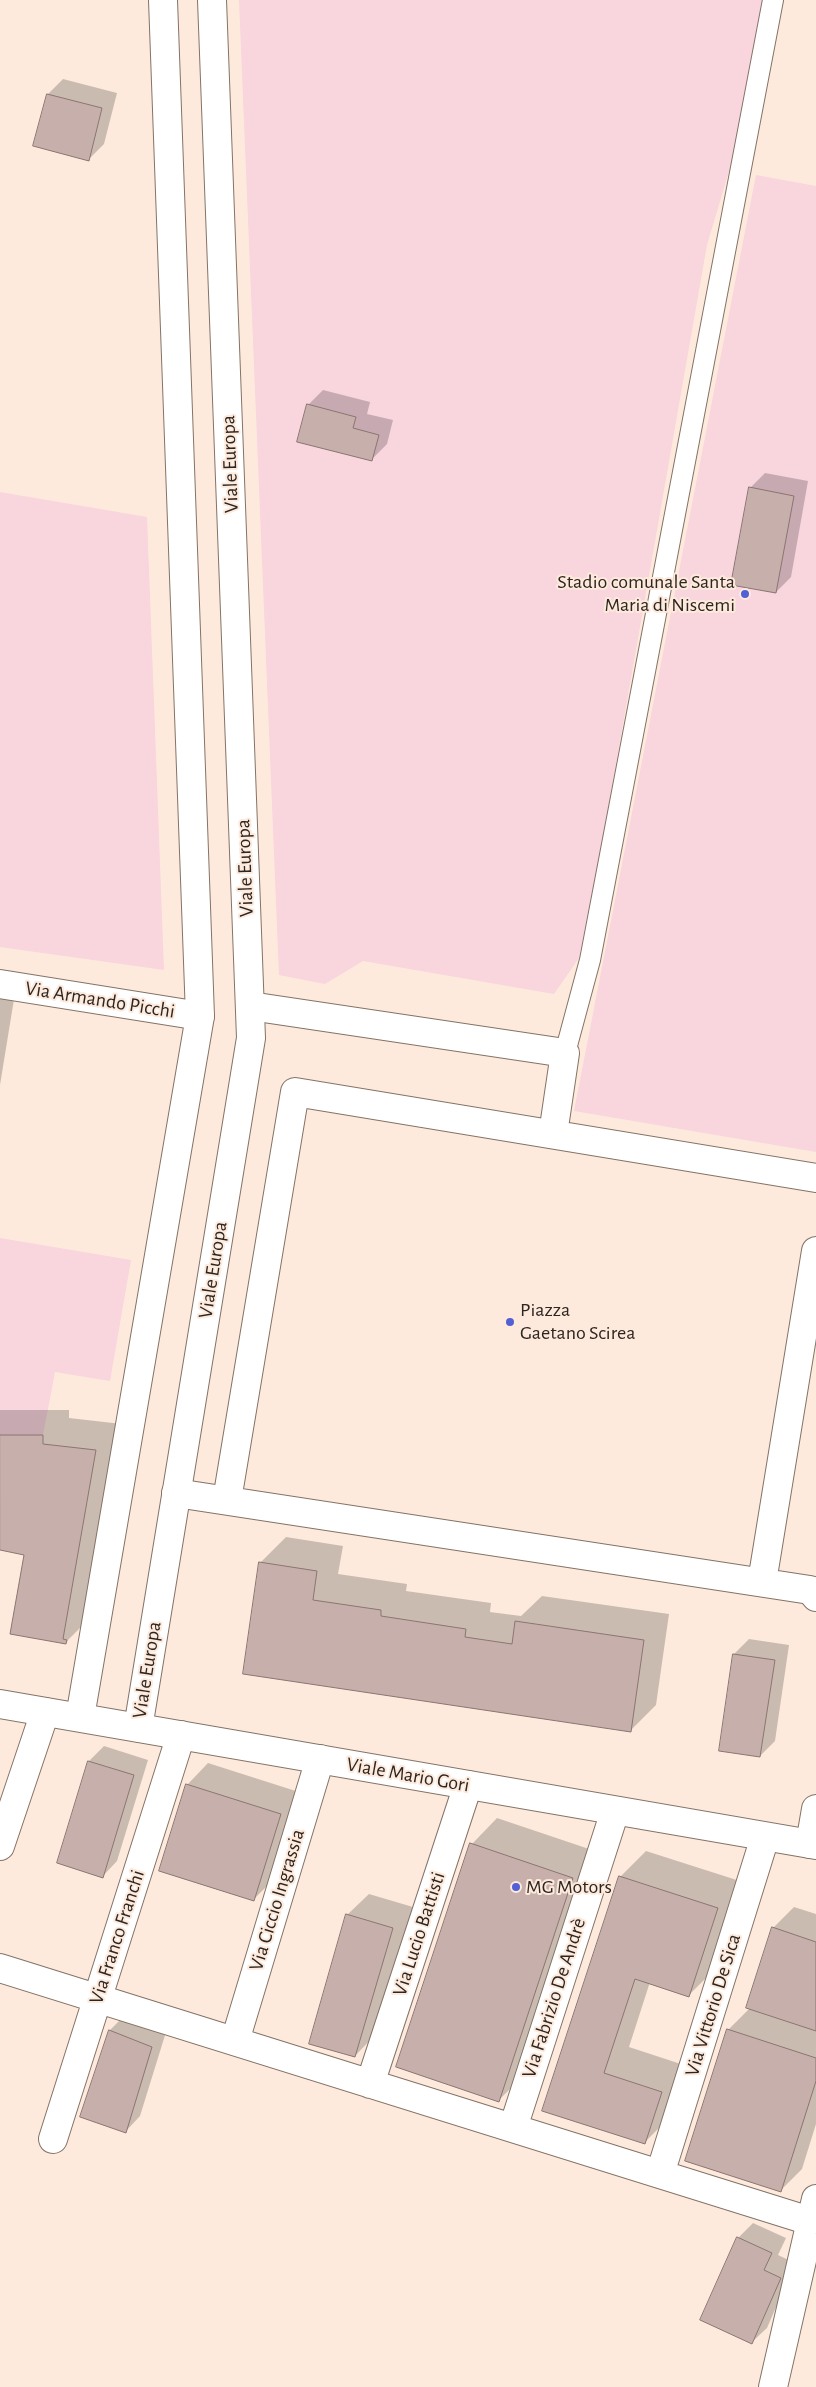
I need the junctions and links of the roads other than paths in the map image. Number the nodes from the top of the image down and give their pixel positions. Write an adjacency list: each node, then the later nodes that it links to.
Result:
1 (163, 0): 6 (street)
2 (212, 0): 5 (street, Viale Europa)
3 (773, 0): 7 (lane)
4 (0, 984): 6 (street, Via Armando Picchi)
5 (250, 1006): 7 (street); 11 (street, Viale Europa)
6 (200, 1016): 17 (street)
7 (565, 1053): 8 (street)
8 (553, 1134): 9 (street); 12 (street)
9 (816, 1178)
10 (816, 1251): 13 (street)
11 (176, 1493): 12 (street); 18 (street, Viale Europa)
12 (226, 1500): 13 (street)
13 (762, 1582): 14 (street)
14 (816, 1597)
15 (0, 1704): 16 (street, Viale Mario Gori)
16 (45, 1712): 17 (street, Viale Mario Gori); 26 (street)
17 (80, 1718): 18 (street, Viale Mario Gori)
18 (138, 1728): 19 (street, Viale Mario Gori)
19 (181, 1735): 20 (street, Viale Mario Gori); 28 (street, Via Franco Franchi)
20 (320, 1760): 21 (street, Viale Mario Gori); 29 (street, Via Ciccio Ingrassia)
21 (468, 1785): 23 (street, Viale Mario Gori); 30 (street, Via Lucio Battisti)
22 (816, 1808): 25 (street)
23 (615, 1811): 24 (street, Viale Mario Gori); 31 (street, Via Fabrizio De Andrè)
24 (766, 1837): 25 (street, Viale Mario Gori); 33 (street, Via Vittorio De Sica)
25 (813, 1845)
26 (0, 1846)
27 (0, 1968): 28 (street)
28 (98, 1999): 29 (street); 32 (street, Via Franco Franchi)
29 (235, 2041): 30 (street)
30 (370, 2084): 31 (street)
31 (513, 2128): 33 (street)
32 (53, 2139)
33 (660, 2174): 34 (street)
34 (813, 2210): 35 (street)
35 (773, 2387)

